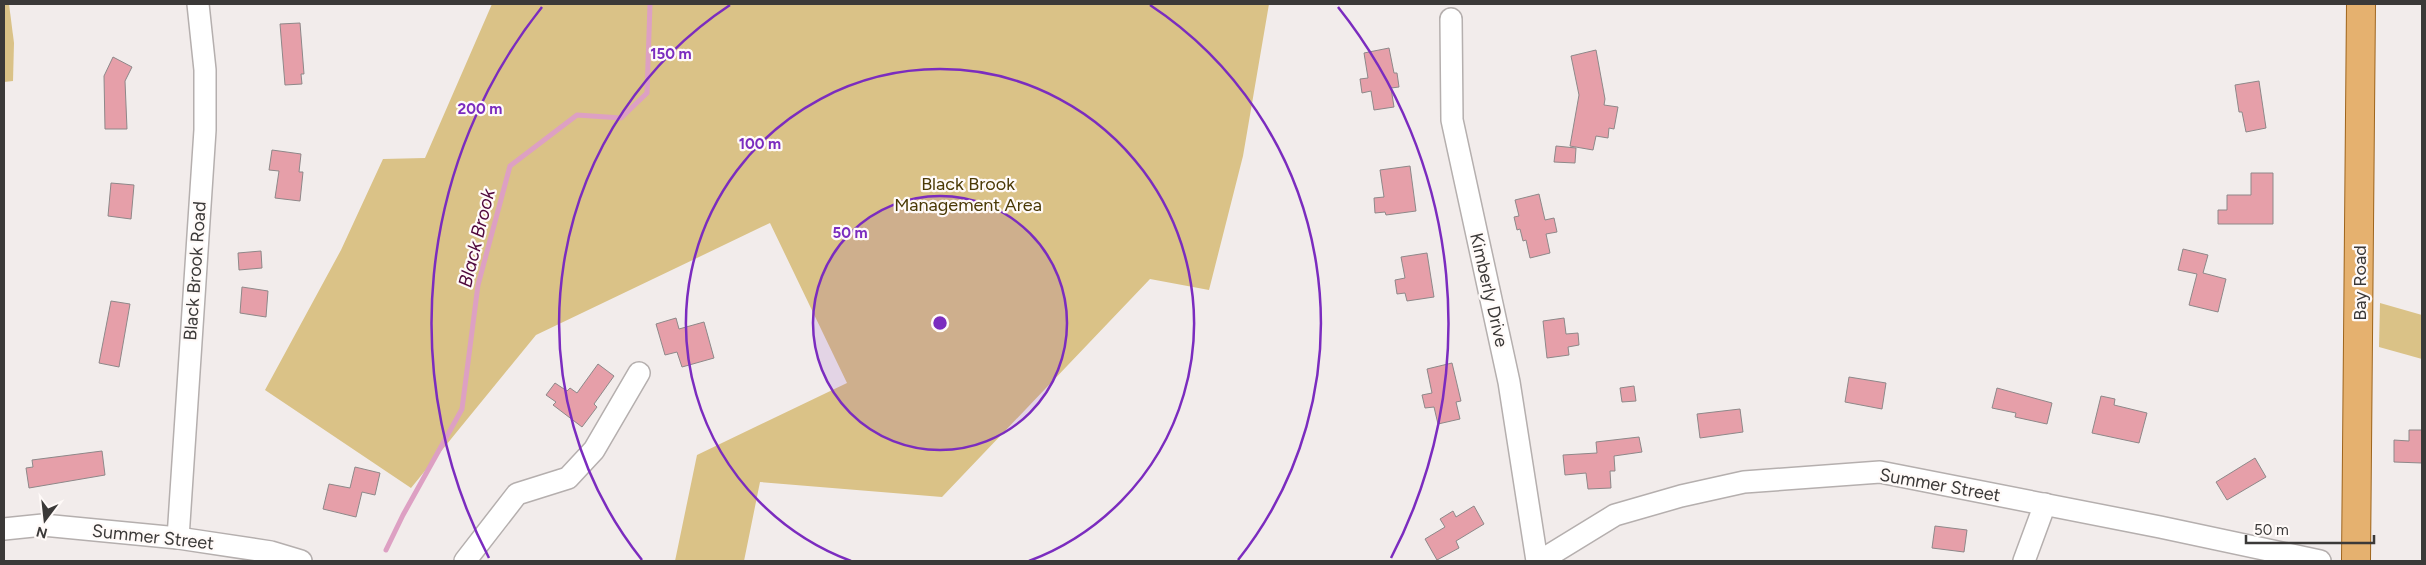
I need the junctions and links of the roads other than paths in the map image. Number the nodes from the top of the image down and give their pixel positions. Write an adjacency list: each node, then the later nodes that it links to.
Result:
1 (198, 4): 7 (street, Black Brook Road)
2 (2361, 4): 13 (main road, Bay Road)
3 (1450, 19): 10 (street, Kimberly Drive)
4 (639, 373): 9 (street)
5 (2045, 504): 10 (street, Summer Street); 11 (street); 12 (street, Summer Street)
6 (4, 529): 7 (street, Summer Street)
7 (178, 538): 8 (street, Summer Street)
8 (301, 561)
9 (465, 561)
10 (1539, 561)
11 (2024, 561)
12 (2320, 561)
13 (2356, 561)

